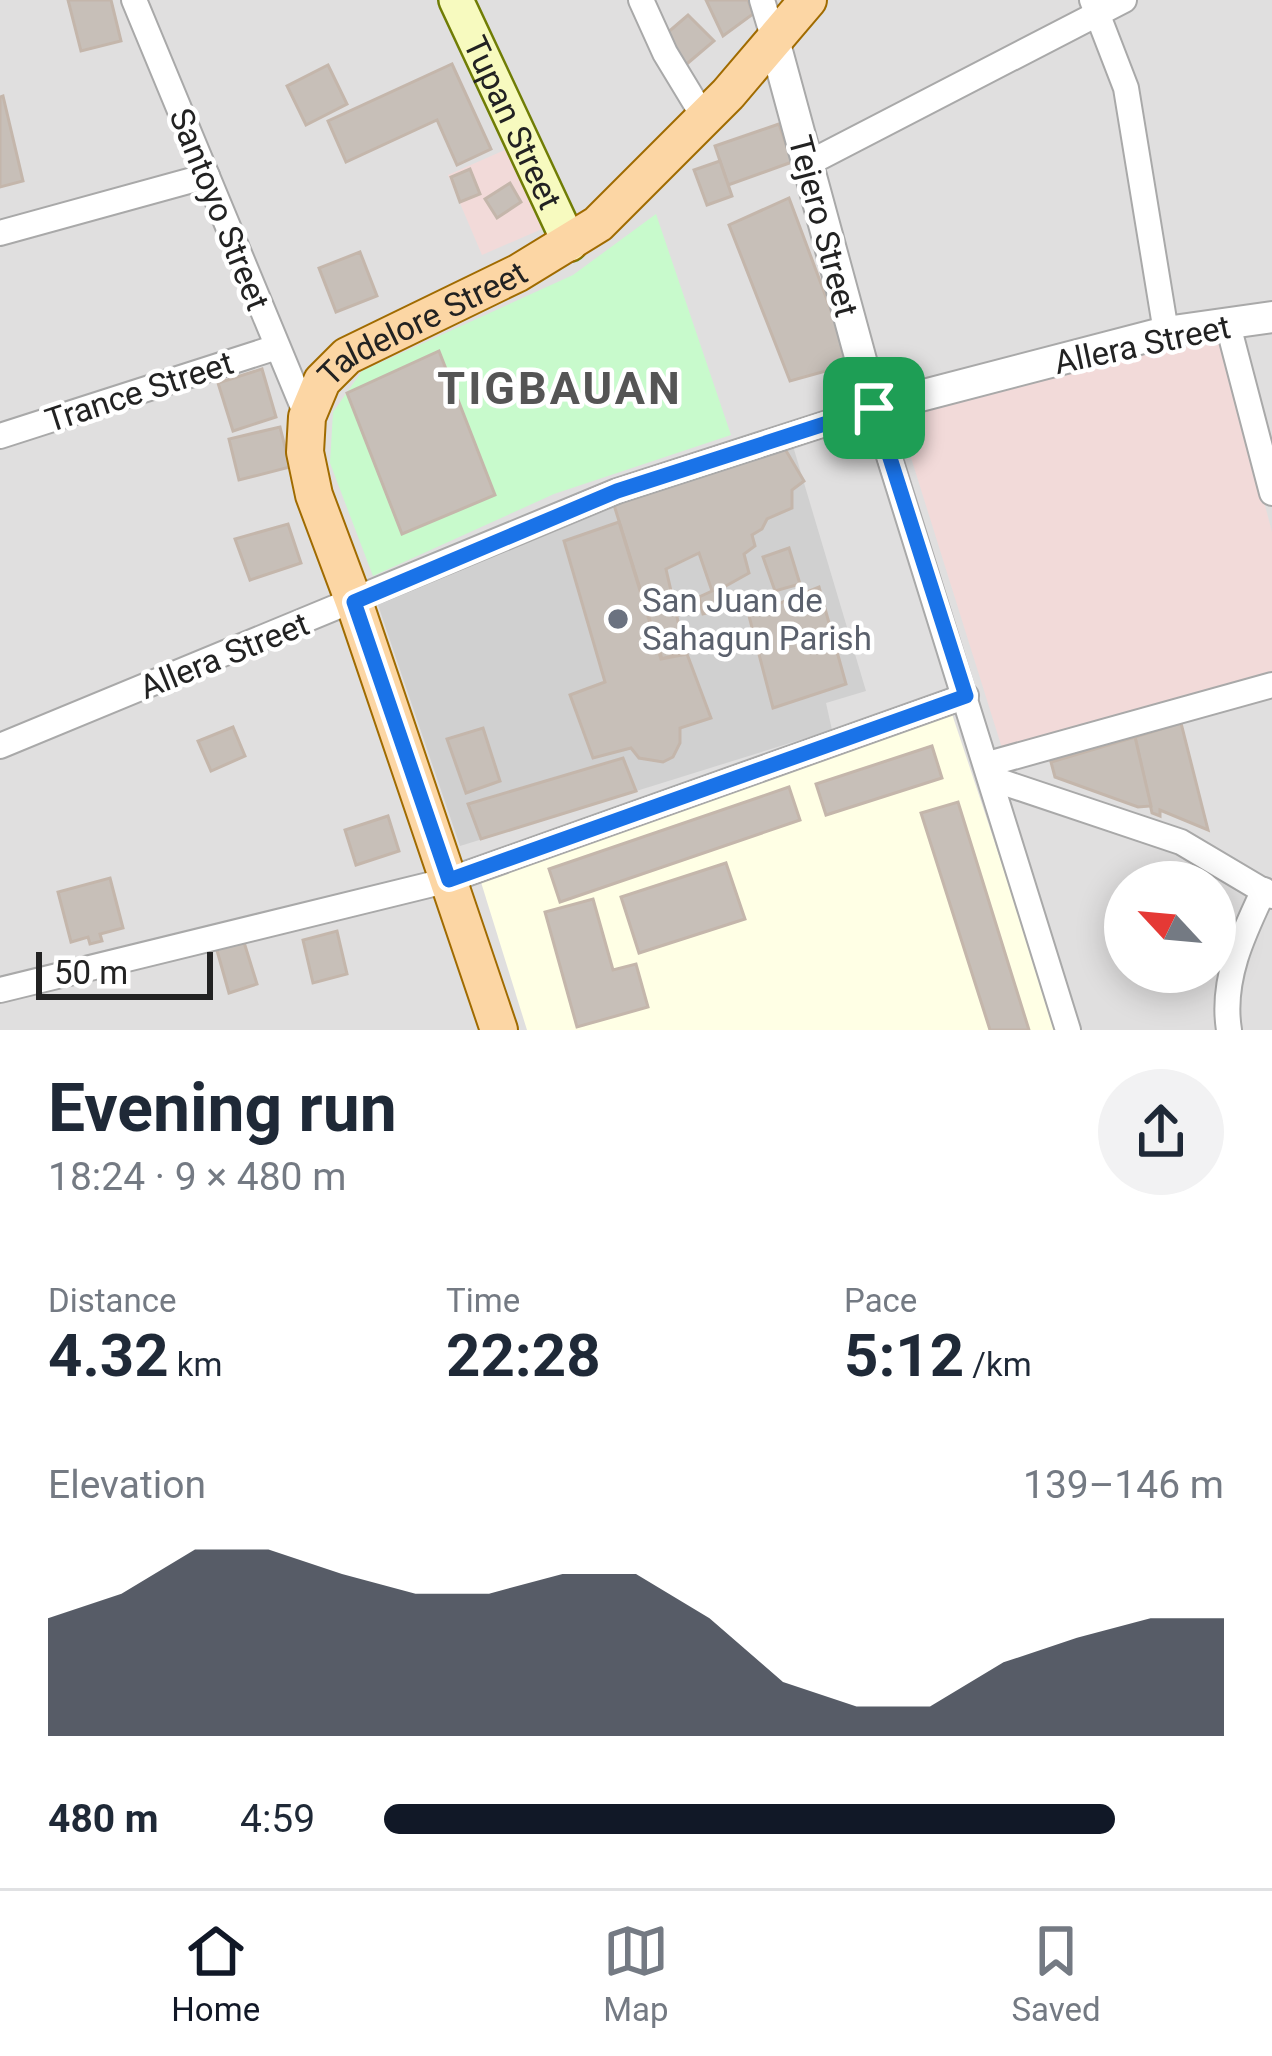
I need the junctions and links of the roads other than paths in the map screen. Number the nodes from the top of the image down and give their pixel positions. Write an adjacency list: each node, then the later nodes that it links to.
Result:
1 (134, 0): 11 (street, Santoyo Street)
2 (456, 0): 13 (main road, Tupan Street)
3 (641, 0): 9 (street)
4 (761, 0): 8 (street)
5 (808, 0): 8 (main road, Taldelore Street)
6 (1124, 0): 7 (street)
7 (1095, 5): 10 (street); 16 (street)
8 (774, 40): 9 (main road, Taldelore Street); 10 (street, Tejero Street)
9 (705, 119): 13 (main road, Taldelore Street)
10 (807, 164): 18 (street, Tejero Street)
11 (206, 176): 12 (street); 17 (street, Santoyo Street)
12 (0, 233)
13 (570, 244): 19 (main road, Taldelore Street)
14 (1272, 317): 15 (street, Allera Street)
15 (1228, 325): 16 (street, Allera Street); 21 (street)
16 (1166, 332): 18 (street, Allera Street)
17 (277, 347): 19 (street, Santoyo Street); 20 (street, Trance Street)
18 (874, 408): 22 (street, Allera Street); 24 (street, Tejero Street)
19 (307, 417): 22 (main road, Taldelore Street)
20 (0, 436)
21 (1272, 494)
22 (354, 602): 25 (street, Allera Street); 27 (main road, Taldelore Street)
23 (1272, 686): 26 (street)
24 (966, 696): 26 (street, Tejero Street); 27 (street)
25 (0, 746)
26 (991, 771): 28 (street); 31 (street, Tejero Street)
27 (449, 880): 29 (street); 30 (main road, Taldelore Street)
28 (1268, 893): 32 (street)
29 (0, 990)
30 (499, 1030)
31 (1068, 1030)
32 (1229, 1030)

